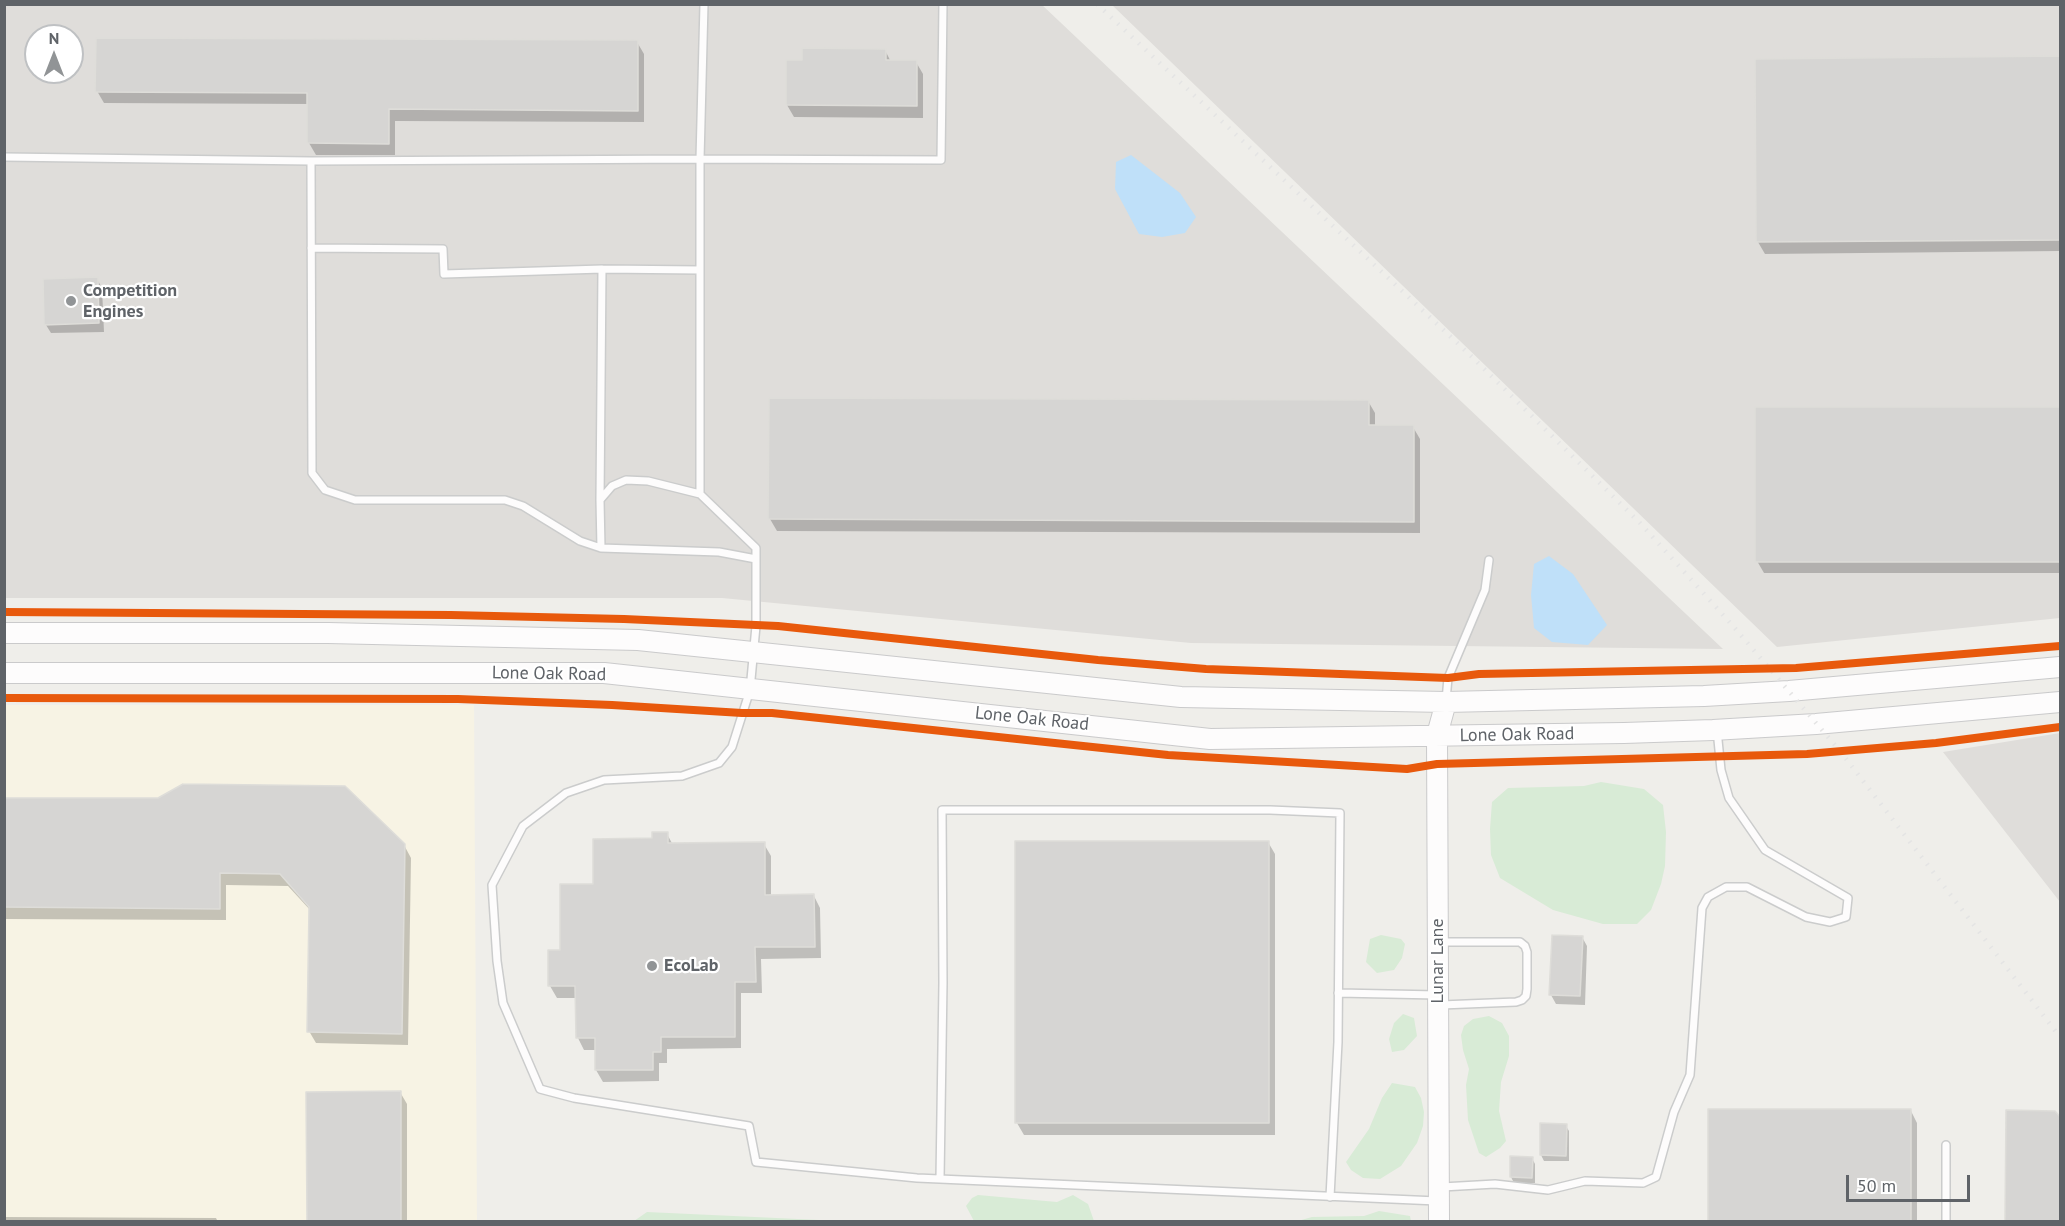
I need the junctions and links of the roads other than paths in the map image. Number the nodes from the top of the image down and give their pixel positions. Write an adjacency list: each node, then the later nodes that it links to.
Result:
1 (704, 4): 4 (lane)
2 (943, 4): 4 (lane)
3 (4, 157): 5 (lane)
4 (700, 159): 5 (lane); 8 (lane)
5 (311, 161): 6 (lane)
6 (311, 248): 7 (lane); 11 (lane)
7 (602, 269): 8 (lane); 10 (lane)
8 (700, 270): 9 (lane)
9 (700, 494): 10 (lane); 12 (lane)
10 (600, 500): 11 (lane)
11 (601, 548): 12 (lane)
12 (756, 559): 15 (lane)
13 (1489, 560): 19 (lane)
14 (4, 633): 15 (main road, Lone Oak Road)
15 (755, 652): 18 (lane); 19 (main road, Lone Oak Road)
16 (2061, 667): 19 (main road, Lone Oak Road)
17 (4, 673): 18 (main road, Lone Oak Road)
18 (750, 690): 22 (main road, Lone Oak Road); 27 (lane)
19 (1446, 702): 22 (main road, Lunar Lane)
20 (2061, 702): 21 (main road, Lone Oak Road)
21 (1717, 730): 22 (main road, Lone Oak Road); 28 (lane)
22 (1437, 735): 23 (main road, Lunar Lane)
23 (1438, 942): 25 (main road, Lunar Lane); 25 (lane)
24 (1338, 993): 25 (lane); 27 (lane); 29 (lane)
25 (1438, 1000): 28 (main road, Lunar Lane)
26 (1946, 1145): 31 (lane)
27 (940, 1179): 29 (lane)
28 (1439, 1194): 29 (lane); 30 (main road, Lunar Lane)
29 (1330, 1197)
30 (1439, 1221)
31 (1946, 1221)

